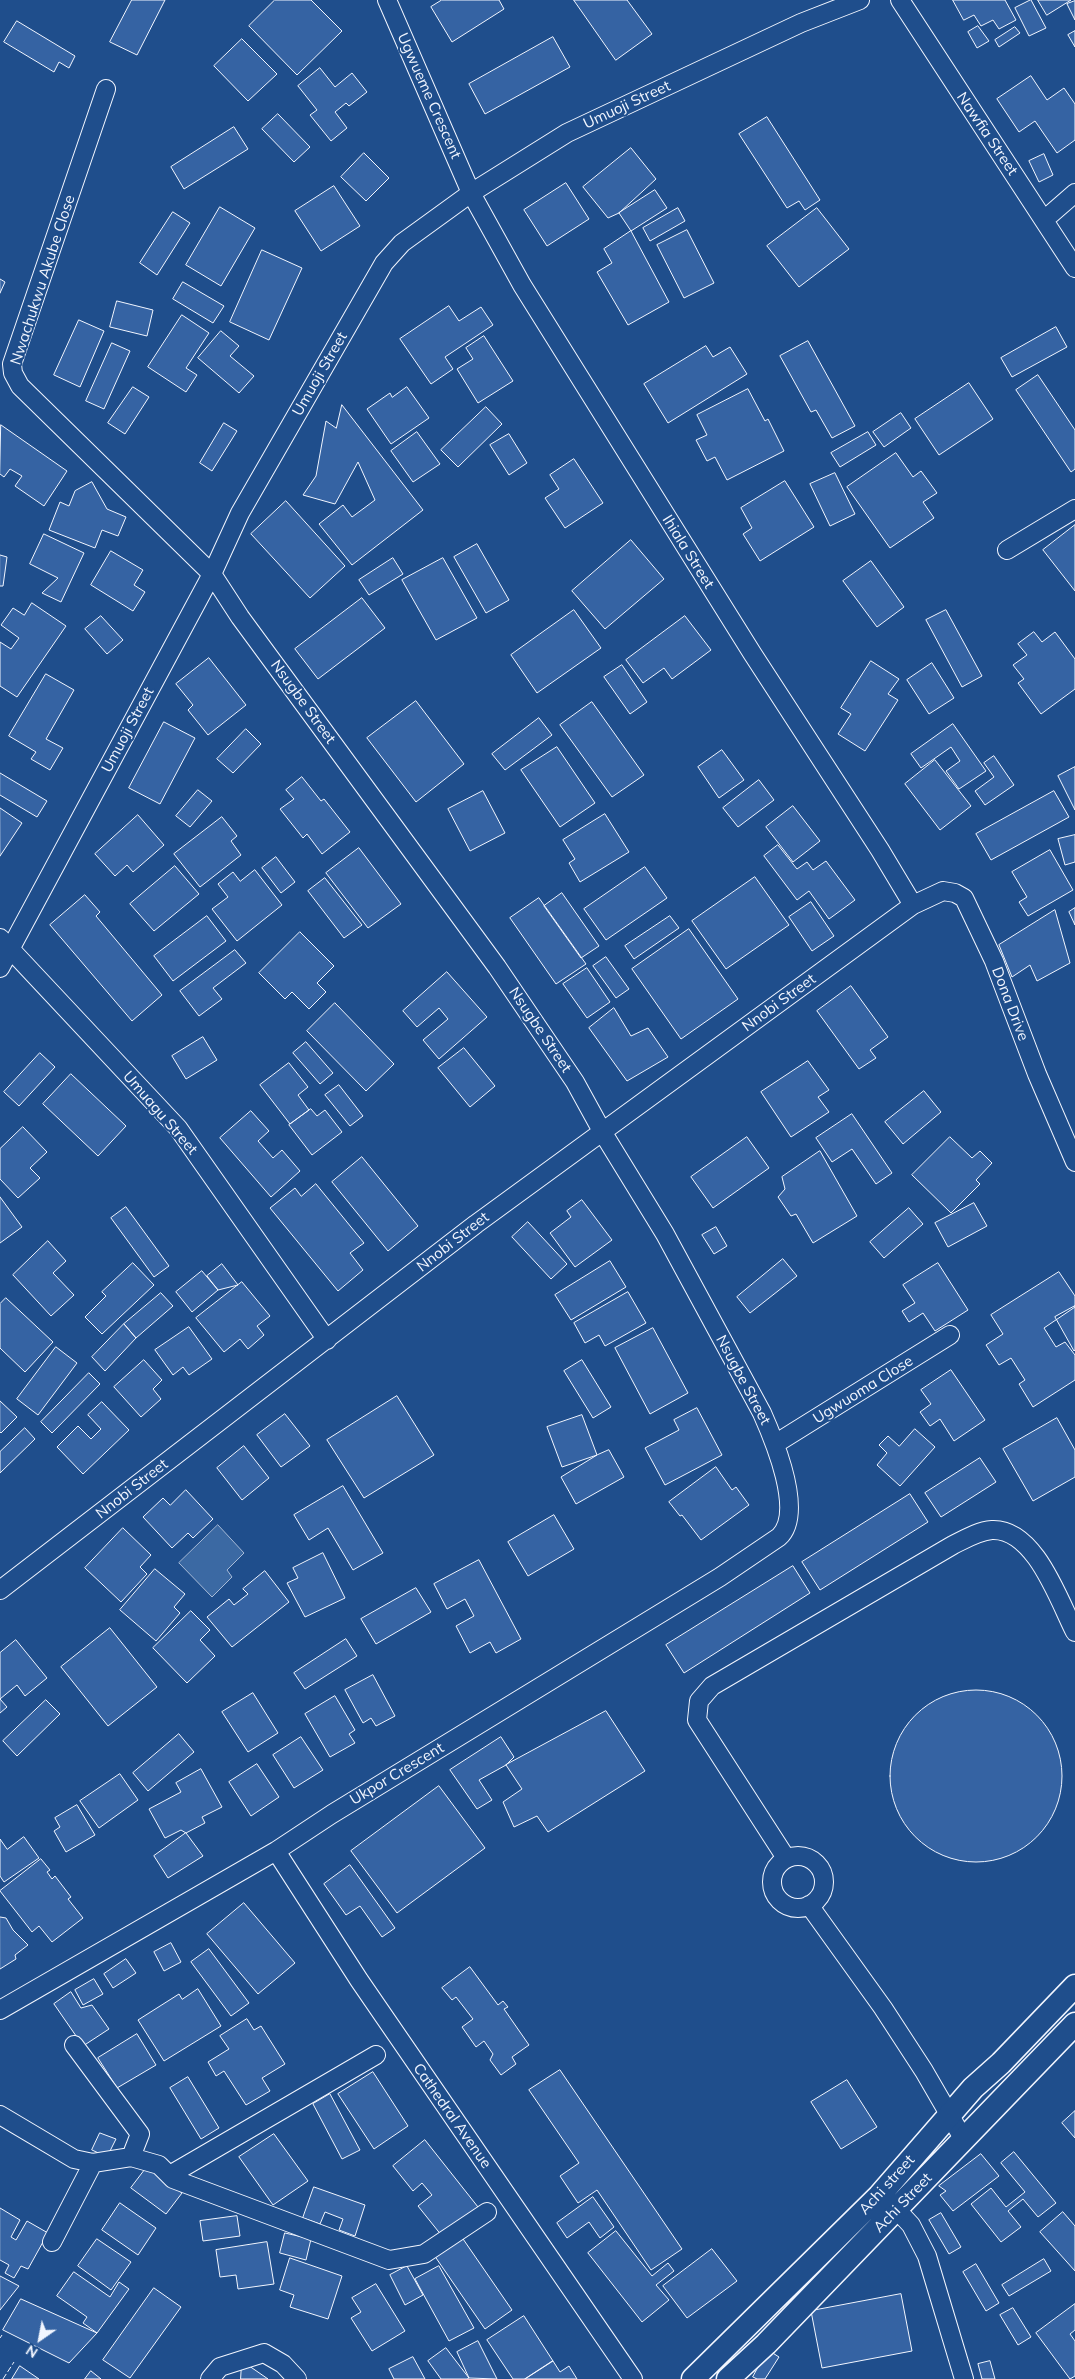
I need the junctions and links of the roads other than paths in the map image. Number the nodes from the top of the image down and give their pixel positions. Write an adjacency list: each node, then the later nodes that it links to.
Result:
1 (387, 0): 5 (street, Ugwueme Crescent)
2 (860, 0): 5 (street, Umuoji Street)
3 (900, 0): 7 (street, Nawfia Street)
4 (106, 89): 11 (street, Nwachukwu Akube Close)
5 (471, 193): 11 (street, Umuoji Street); 12 (street, Ihiala Street)
6 (1075, 193): 7 (street)
7 (1044, 220): 8 (street, Nawfia Street)
8 (1075, 268)
9 (1075, 510): 10 (street)
10 (1007, 550)
11 (212, 574): 13 (street, Umuoji Street); 15 (street, Nsugbe Street)
12 (913, 905): 15 (street, Nnobi Street); 16 (street, Dona Drive)
13 (5, 944): 14 (street, Umuoji Street); 18 (street, Umuagu Street)
14 (0, 968)
15 (603, 1132): 18 (street, Nnobi Street); 19 (street, Nsugbe Street)
16 (1075, 1162)
17 (950, 1335): 19 (street, Ugwuoma Close)
18 (327, 1340): 21 (street, Nnobi Street)
19 (775, 1444): 20 (street, Nsugbe Street)
20 (786, 1528): 23 (street, Ukpor Crescent)
21 (0, 1590)
22 (1075, 1632): 24 (street)
23 (276, 1851): 27 (street, Ukpor Crescent); 42 (street, Cathedral Avenue)
24 (786, 1858): 25 (street); 25 (street)
25 (809, 1906): 32 (street)
26 (1075, 1986): 32 (street, Achi street)
27 (0, 2010)
28 (1075, 2024): 33 (street, Achi Street)
29 (74, 2045): 34 (street)
30 (376, 2055): 36 (street)
31 (0, 2115): 35 (street)
32 (949, 2116): 33 (street); 43 (street, Achi street)
33 (964, 2140): 37 (street, Achi Street)
34 (131, 2157): 35 (street); 36 (street)
35 (93, 2163): 39 (street)
36 (173, 2179): 38 (street)
37 (897, 2210): 44 (street, Achi Street); 45 (street)
38 (487, 2212)
39 (52, 2242)
40 (210, 2379): 41 (street)
41 (297, 2379)
42 (633, 2379)
43 (692, 2379)
44 (728, 2379)
45 (964, 2379)

